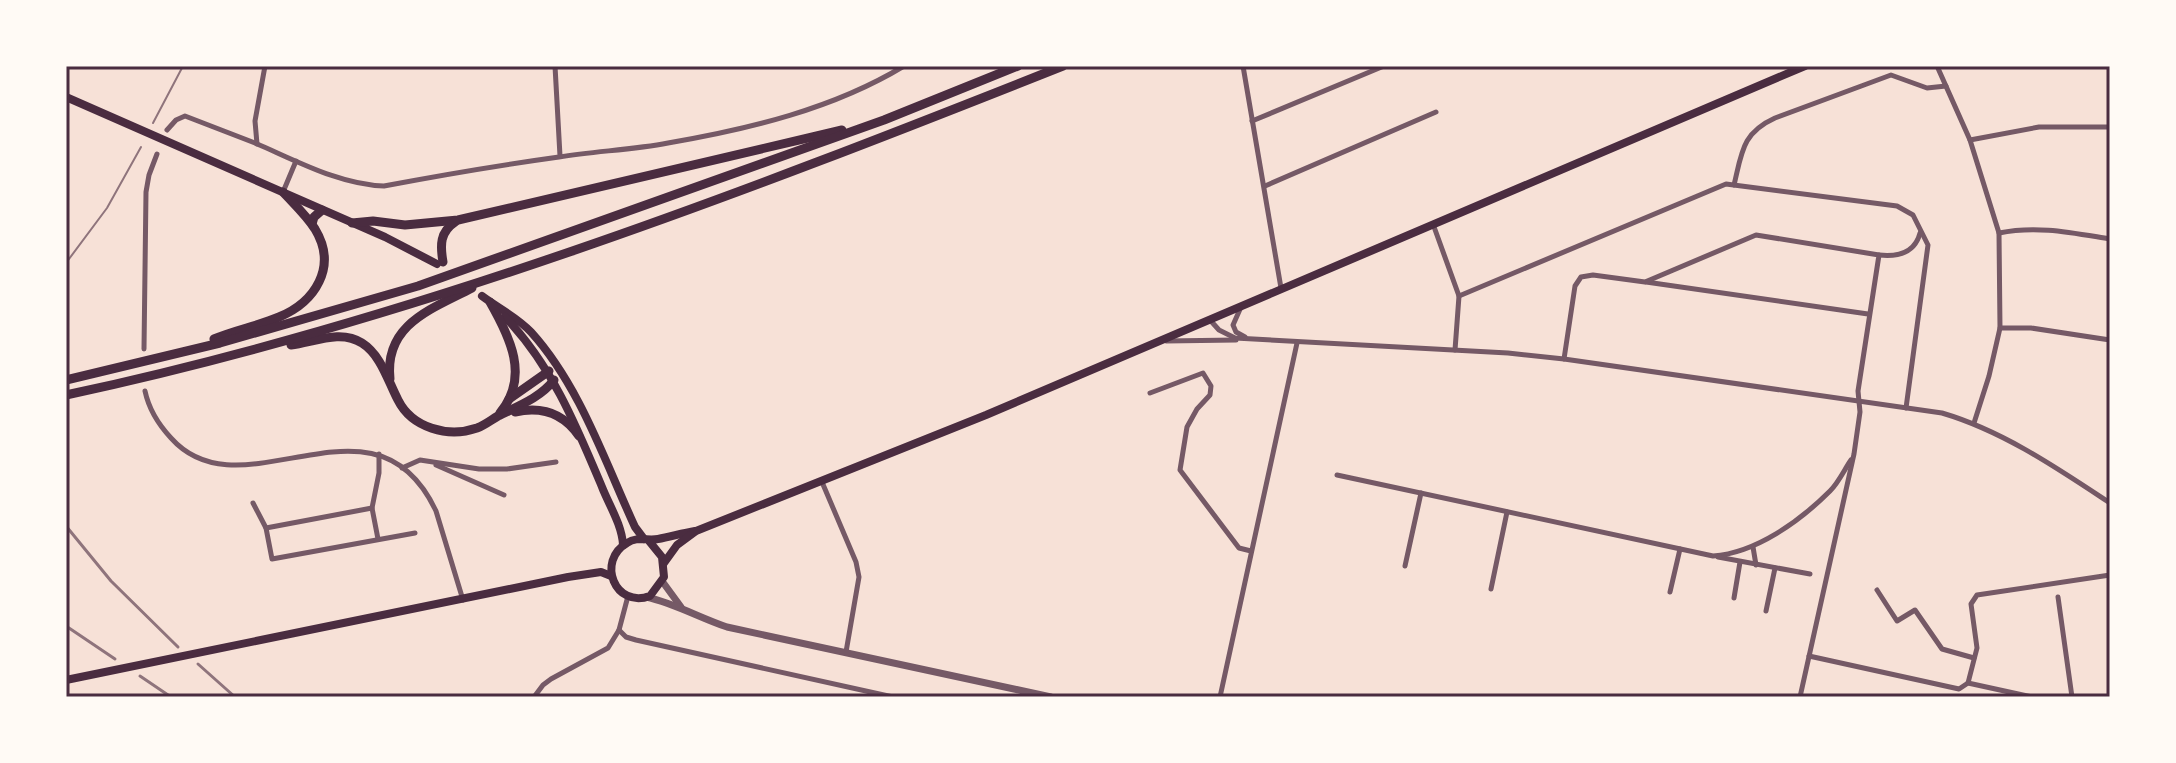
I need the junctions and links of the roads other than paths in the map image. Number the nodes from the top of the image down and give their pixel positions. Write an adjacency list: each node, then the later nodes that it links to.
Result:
1 (265, 66): 18 (street)
2 (555, 66): 20 (street)
3 (904, 66): 20 (street)
4 (1018, 66): 13 (highway)
5 (1063, 66): 35 (highway)
6 (1243, 66): 14 (street)
7 (1384, 66): 14 (street)
8 (1805, 66): 28 (main road)
9 (1937, 66): 10 (street)
10 (1946, 86): 17 (street); 22 (street)
11 (66, 97): 24 (main road)
12 (1436, 112): 23 (street)
13 (884, 120): 26 (highway); 51 (highway)
14 (1252, 121): 23 (street)
15 (2110, 127): 17 (street)
16 (167, 130): 18 (street)
17 (1970, 140): 31 (street)
18 (257, 144): 21 (street)
19 (157, 154): 49 (street)
20 (560, 156): 21 (street)
21 (296, 161): 24 (street)
22 (1734, 185): 30 (street); 38 (street)
23 (1265, 186): 37 (street)
24 (283, 192): 25 (main road); 29 (highway)
25 (322, 210): 27 (main road); 29 (highway)
26 (458, 220): 27 (highway); 34 (highway)
27 (352, 223): 34 (main road)
28 (1433, 223): 37 (main road); 38 (street)
29 (312, 224): 51 (highway)
30 (1920, 232): 33 (street); 61 (street)
31 (1999, 233): 32 (street); 43 (street)
32 (2110, 239)
33 (1879, 255): 36 (street); 41 (street)
34 (440, 263)
35 (500, 274): 48 (highway); 55 (highway)
36 (1645, 282): 41 (street); 52 (street)
37 (1281, 288): 40 (main road)
38 (1459, 296): 50 (street)
39 (486, 299): 54 (main road); 59 (highway); 65 (main road)
40 (1241, 306): 42 (main road); 44 (street)
41 (1868, 314): 60 (street)
42 (1210, 320): 44 (street); 46 (main road)
43 (2000, 328): 45 (street); 63 (street)
44 (1249, 340): 46 (street); 47 (street)
45 (2110, 340)
46 (1156, 342): 74 (main road)
47 (1297, 343): 50 (street); 89 (street)
48 (260, 348): 55 (highway); 58 (highway)
49 (144, 349)
50 (1455, 350): 52 (street)
51 (178, 354): 53 (highway)
52 (1564, 359): 60 (street)
53 (66, 380)
54 (554, 380): 59 (highway); 62 (highway); 64 (main road); 65 (main road)
55 (391, 386): 62 (highway)
56 (145, 391): 66 (street)
57 (1150, 393): 89 (street)
58 (66, 395)
59 (509, 399): 62 (highway)
60 (1860, 401): 61 (street); 67 (street)
61 (1906, 408): 63 (street)
62 (497, 417): 64 (highway)
63 (1974, 423): 78 (street)
64 (579, 436): 86 (main road)
65 (595, 440): 85 (main road)
66 (379, 454): 70 (street); 79 (street)
67 (1854, 454): 87 (street); 114 (street)
68 (556, 462): 71 (street)
69 (432, 463): 70 (street); 71 (street); 73 (street)
70 (402, 468): 109 (street)
71 (474, 468): 73 (street)
72 (1337, 475): 75 (street)
73 (474, 482): 76 (street)
74 (822, 482): 82 (main road); 113 (street)
75 (1421, 493): 80 (street); 95 (street)
76 (504, 495)
77 (253, 503): 81 (street)
78 (2110, 503)
79 (372, 508): 81 (street); 84 (street)
80 (1507, 512): 88 (street); 102 (street)
81 (266, 528): 84 (street)
82 (696, 531): 85 (main road); 93 (main road)
83 (415, 533): 84 (street)
84 (378, 539)
85 (646, 540): 86 (main road); 93 (main road)
86 (623, 545): 91 (main road)
87 (1753, 547): 90 (street); 94 (street)
88 (1680, 549): 90 (street); 104 (street)
89 (1251, 551): 123 (street)
90 (1713, 556): 92 (street)
91 (612, 560): 99 (main road); 100 (main road)
92 (1740, 562): 94 (street); 108 (street)
93 (664, 563): 101 (main road)
94 (1756, 565): 96 (street)
95 (1405, 566)
96 (1775, 568): 97 (street); 110 (street)
97 (1810, 574)
98 (2110, 575): 115 (street)
99 (611, 576): 100 (main road); 105 (main road)
100 (568, 577): 109 (main road)
101 (662, 581): 106 (main road); 111 (street)
102 (1491, 589)
103 (1877, 590): 115 (street)
104 (1670, 592)
105 (628, 596): 106 (main road); 112 (street)
106 (646, 597): 111 (street)
107 (2058, 597): 126 (street)
108 (1734, 598)
109 (463, 600): 116 (main road)
110 (1766, 611)
111 (685, 612): 113 (street)
112 (619, 630): 118 (street); 119 (street)
113 (846, 652): 122 (street)
114 (1809, 656): 117 (street); 124 (street)
115 (1974, 658): 117 (street)
116 (66, 680)
117 (1968, 683): 125 (street)
118 (848, 687): 120 (street); 121 (street)
119 (534, 697)
120 (846, 697)
121 (893, 697)
122 (1051, 697)
123 (1220, 697)
124 (1800, 697)
125 (2032, 697)
126 (2072, 697)

